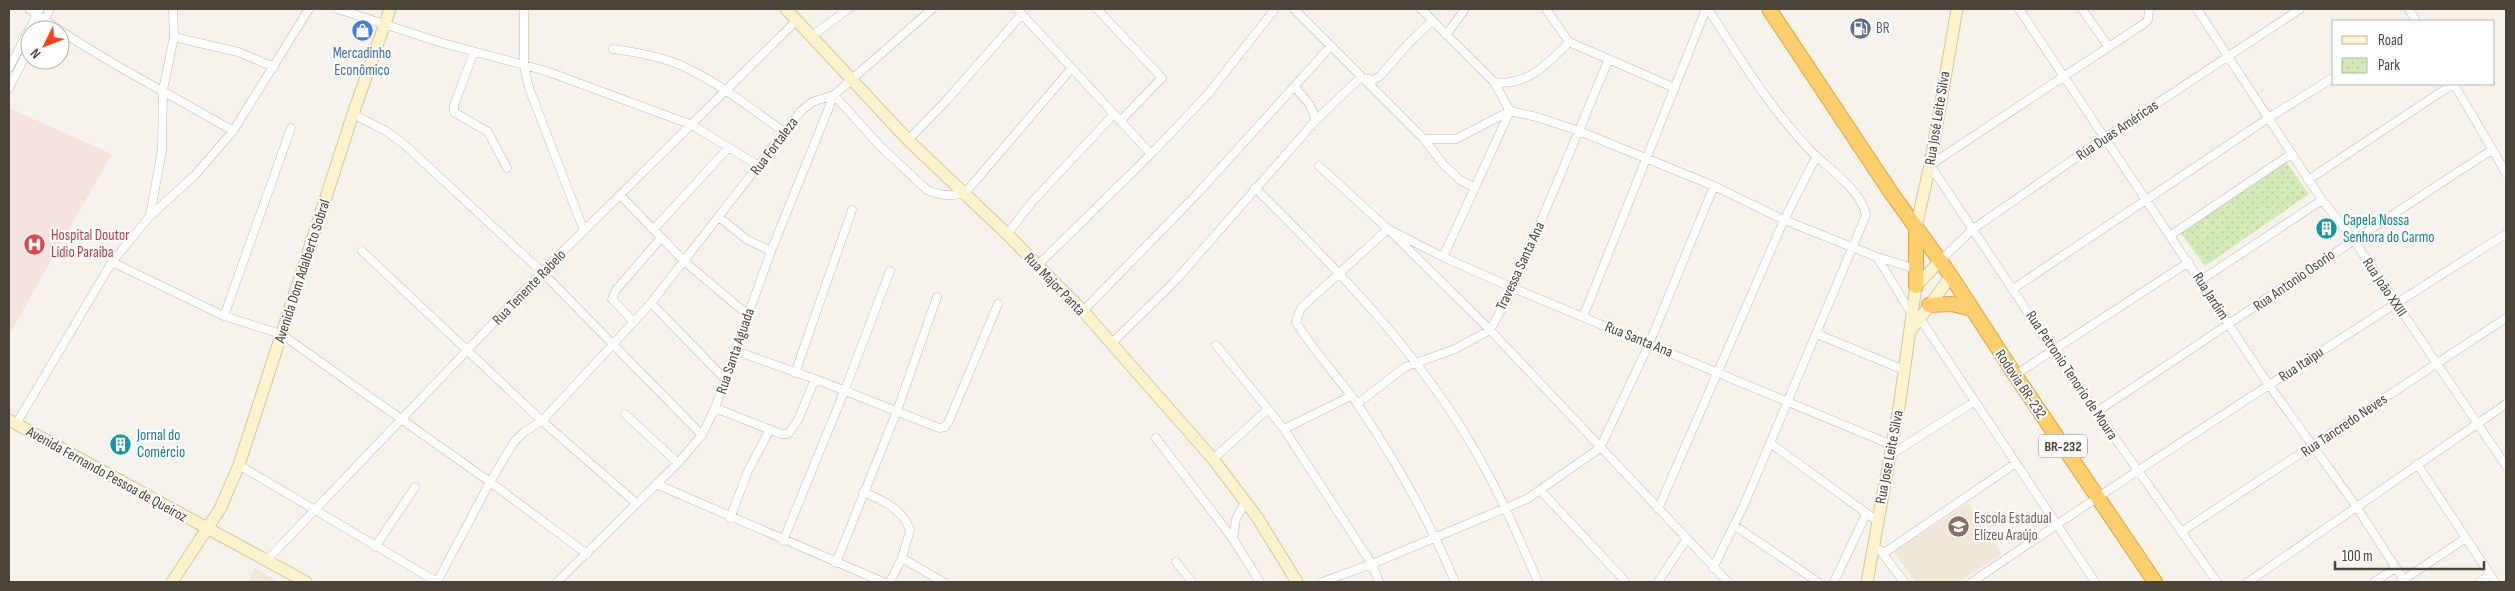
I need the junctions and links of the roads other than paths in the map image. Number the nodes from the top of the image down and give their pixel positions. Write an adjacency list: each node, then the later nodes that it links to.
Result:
1 (29, 9): 27 (street)
2 (50, 9): 28 (street)
3 (173, 9): 35 (street)
4 (309, 9): 46 (street)
5 (338, 9): 32 (street)
6 (390, 9): 32 (street, Avenida Dom Adalberto Sobral)
7 (524, 9): 44 (street)
8 (786, 9): 29 (street, Rua Major Panta)
9 (848, 9): 34 (street)
10 (932, 9): 52 (street)
11 (1097, 9): 67 (street)
12 (1275, 9): 78 (street)
13 (1294, 9): 38 (street)
14 (1421, 9): 31 (street)
15 (1465, 9): 33 (street)
16 (1546, 9): 36 (street)
17 (1707, 9): 58 (street); 80 (street)
18 (1769, 9): 99 (highway, BR-232)
19 (1957, 9): 82 (street, Rua José Leite Silva)
20 (2020, 9): 49 (street, Rua Jardim)
21 (2082, 9): 37 (street)
22 (2149, 9): 37 (street)
23 (2197, 9): 42 (street, Rua João XXIII)
24 (2300, 9): 42 (street, Rua Duas Américas)
25 (2409, 9): 30 (street)
26 (1020, 11): 48 (street); 75 (street)
27 (39, 12): 28 (street); 40 (street)
28 (45, 19): 59 (street)
29 (797, 20): 34 (street, Rua Major Panta); 60 (street, Rua Tenente Rabelo)
30 (2415, 20)
31 (1432, 21): 33 (street); 50 (street)
32 (385, 24): 41 (street); 63 (street, Avenida Dom Adalberto Sobral)
33 (1446, 35): 53 (street)
34 (812, 36): 52 (street, Rua Major Panta)
35 (174, 37): 46 (street); 59 (street)
36 (1569, 42): 43 (street); 53 (street)
37 (2108, 46): 49 (street)
38 (1330, 47): 50 (street); 56 (street)
39 (613, 49): 60 (street)
40 (18, 50): 47 (street)
41 (474, 52): 44 (street); 85 (street)
42 (2227, 57): 65 (street, Rua João XXIII); 73 (street, Rua Duas Américas)
43 (1608, 61): 58 (street); 71 (street, Travessa Santa Ana)
44 (524, 66): 68 (street); 103 (street)
45 (20, 67): 57 (street)
46 (274, 67): 70 (street)
47 (9, 68)
48 (1071, 69): 64 (street); 91 (street)
49 (2065, 76): 73 (street, Rua Jardim); 82 (street)
50 (1361, 77): 66 (street); 74 (street)
51 (2332, 78): 65 (street)
52 (852, 81): 61 (street); 75 (street, Rua Major Panta)
53 (1494, 82): 62 (street)
54 (2451, 85): 87 (street)
55 (2454, 85): 77 (street)
56 (1295, 87): 66 (street); 134 (street)
57 (9, 88)
58 (1675, 88): 81 (street)
59 (163, 90): 70 (street); 96 (street)
60 (725, 90): 68 (street, Rua Tenente Rabelo); 72 (street)
61 (834, 95): 72 (street, Rua Fortaleza); 91 (street); 111 (street, Rua Santa Aguada)
62 (1510, 112): 71 (street); 74 (street); 90 (street)
63 (353, 114): 121 (street); 143 (street, Avenida Dom Adalberto Sobral)
64 (1114, 114): 67 (street); 104 (street)
65 (2267, 119): 79 (street, Rua João XXIII); 93 (street)
66 (1316, 120): 89 (street)
67 (1120, 121): 78 (street)
68 (692, 126): 76 (street); 92 (street, Rua Tenente Rabelo)
69 (291, 128): 136 (street)
70 (232, 131): 96 (street)
71 (1579, 131): 81 (street); 126 (street, Travessa Santa Ana)
72 (783, 132): 83 (street, Rua Fortaleza)
73 (2106, 137): 93 (street, Rua Jardim); 102 (street, Rua Duas Américas)
74 (1424, 139): 90 (street)
75 (908, 140): 91 (street, Rua Major Panta)
76 (728, 148): 83 (street); 100 (street)
77 (2492, 150): 86 (street); 108 (street, Rua Antonio Osorio)
78 (1151, 154): 118 (street)
79 (2291, 154): 87 (street, Rua João XXIII); 106 (street)
80 (1816, 157): 98 (street); 109 (street)
81 (1645, 159): 88 (street); 138 (street)
82 (1930, 165): 99 (street, Rua José Leite Silva); 102 (street, Rua Petronio Tenorio de Moura)
83 (758, 166): 97 (street, Rua Fortaleza)
84 (1319, 166): 101 (street)
85 (507, 168)
86 (2506, 173)
87 (2308, 180): 94 (street, Rua João XXIII)
88 (1714, 186): 98 (street); 147 (street)
89 (1255, 188): 122 (street); 146 (street)
90 (1475, 188): 112 (street)
91 (965, 193): 104 (street, Rua Major Panta)
92 (621, 196): 100 (street); 103 (street, Rua Tenente Rabelo)
93 (2147, 200): 106 (street, Rua Jardim); 127 (street)
94 (2322, 200): 108 (street, Rua João XXIII); 124 (street)
95 (852, 210): 155 (street)
96 (150, 216): 115 (street)
97 (719, 218): 111 (street); 116 (street, Rua Fortaleza)
98 (1784, 220): 109 (street); 156 (street)
99 (1916, 227): 114 (highway, BR-232); 119 (highway)
100 (654, 229): 107 (street)
101 (1388, 229): 112 (street, Rua Santa Ana); 122 (street); 142 (street)
102 (1973, 229): 114 (street, Rua Duas Américas); 127 (street, Rua Petronio Tenorio de Moura)
103 (584, 231): 121 (street, Rua Tenente Rabelo)
104 (1007, 234): 118 (street, Rua Major Panta)
105 (2506, 234): 130 (street, Rua Itaipu)
106 (2171, 235): 117 (street, Rua Jardim)
107 (661, 238): 116 (street); 140 (street)
108 (2353, 239): 130 (street, Rua João XXIII); 141 (street, Rua Antonio Osorio)
109 (1851, 247): 113 (street); 144 (street)
110 (362, 251): 149 (street)
111 (771, 251): 137 (street, Rua Santa Aguada)
112 (1443, 257): 126 (street, Rua Santa Ana)
113 (1877, 257): 119 (street); 135 (street)
114 (1940, 261): 123 (highway, BR-232); 125 (street)
115 (112, 262): 136 (street); 174 (street)
116 (685, 262): 129 (street, Rua Fortaleza); 137 (street)
117 (2189, 262): 124 (street, Rua Jardim); 151 (street)
118 (1038, 265): 134 (street, Rua Major Panta)
119 (1916, 270): 125 (highway)
120 (890, 271): 161 (street)
121 (542, 272): 145 (street); 149 (street, Rua Tenente Rabelo)
122 (1340, 272): 152 (street); 162 (street)
123 (1951, 276): 132 (street, Rua Jose Leite Silva); 133 (highway, BR-232)
124 (2201, 280): 141 (street, Rua Jardim)
125 (1916, 286): 135 (street, Rua Jose Leite Silva)
126 (1513, 288): 138 (street, Rua Santa Ana); 142 (street, Travessa Santa Ana)
127 (2013, 289): 151 (street, Rua Petronio Tenorio de Moura)
128 (938, 297): 169 (street)
129 (651, 303): 140 (street, Rua Fortaleza); 158 (street)
130 (2396, 303): 153 (street, Rua João XXIII); 160 (street, Rua Itaipu)
131 (998, 304): 169 (street)
132 (1929, 304): 133 (highway); 135 (street, Rua Jose Leite Silva)
133 (1972, 309): 157 (highway, Rodovia BR-232 / BR-232)
134 (1083, 311): 146 (street, Rua Major Panta)
135 (1915, 315): 154 (street, Rua Jose Leite Silva); 164 (street)
136 (224, 316): 143 (street)
137 (748, 316): 150 (street, Rua Santa Aguada)
138 (1583, 317): 147 (street, Rua Santa Ana)
139 (2506, 318): 153 (street, Rua Tancredo Neves)
140 (634, 322): 145 (street, Rua Fortaleza)
141 (2230, 324): 160 (street, Rua Jardim); 170 (street, Rua Antonio Osorio)
142 (1490, 330): 152 (street); 182 (street)
143 (281, 334): 172 (street); 188 (street, Avenida Dom Adalberto Sobral)
144 (1817, 334): 154 (street); 163 (street)
145 (614, 344): 173 (street, Rua Fortaleza); 178 (street)
146 (1111, 344): 184 (street, Rua Major Panta)
147 (1650, 344): 156 (street, Rua Santa Ana); 182 (street)
148 (1216, 345): 168 (street)
149 (468, 350): 172 (street, Rua Tenente Rabelo); 173 (street)
150 (736, 352): 155 (street); 158 (street, Rua Santa Aguada)
151 (2054, 352): 157 (street); 170 (street, Rua Petronio Tenorio de Moura)
152 (1415, 362): 165 (street); 201 (street)
153 (2437, 364): 175 (street, Rua João XXIII); 181 (street, Rua Tancredo Neves)
154 (1904, 370): 183 (street, Rua Jose Leite Silva)
155 (795, 372): 159 (street)
156 (1718, 372): 163 (street, Rua Santa Ana); 202 (street)
157 (2015, 375): 196 (highway, Rodovia BR-232 / BR-232)
158 (725, 379): 167 (street, Rua Santa Aguada)
159 (815, 379): 161 (street); 176 (street)
160 (2269, 385): 181 (street, Rua Jardim); 190 (street, Rua Itaipu)
161 (844, 392): 169 (street); 213 (street)
162 (1351, 396): 165 (street); 177 (street)
163 (1788, 402): 180 (street); 183 (street, Rua Santa Ana)
164 (1974, 402): 183 (street); 186 (street)
165 (1357, 404): 209 (street)
166 (2506, 404): 175 (street)
167 (715, 408): 176 (street); 178 (street, Rua Santa Aguada)
168 (1267, 410): 177 (street); 184 (street)
169 (897, 411): 195 (street)
170 (2096, 412): 190 (street, Rua Petronio Tenorio de Moura)
171 (625, 414): 185 (street)
172 (400, 418): 191 (street); 200 (street, Rua Tenente Rabelo)
173 (542, 421): 191 (street, Rua Fortaleza); 198 (street)
174 (13, 422): 207 (street, Avenida Fernando Pessoa de Queiroz)
175 (2479, 423): 187 (street); 189 (street, Rua João XXIII)
176 (770, 429): 204 (street)
177 (1284, 429): 222 (street)
178 (702, 435): 185 (street, Rua Santa Aguada)
179 (1156, 438): 211 (street)
180 (1770, 444): 203 (street); 206 (street)
181 (2313, 445): 199 (street, Rua Jardim); 208 (street, Rua Tancredo Neves)
182 (1600, 448): 194 (street); 202 (street)
183 (1891, 450): 203 (street, Rua Jose Leite Silva)
184 (1213, 459): 197 (street, Rua Major Panta)
185 (678, 463): 192 (street, Rua Santa Aguada)
186 (2016, 463): 205 (street); 216 (street)
187 (2417, 464): 199 (street); 210 (street)
188 (239, 465): 200 (street); 207 (street, Avenida Dom Adalberto Sobral)
189 (2506, 466)
190 (2137, 470): 196 (street, Rua Itaipu); 208 (street, Rua Petronio Tenorio de Moura)
191 (490, 482): 217 (street); 229 (street, Rua Fortaleza)
192 (656, 484): 198 (street, Rua Santa Aguada); 204 (street)
193 (415, 488): 215 (street)
194 (1541, 491): 201 (street); 241 (street)
195 (863, 492): 218 (street); 221 (street)
196 (2098, 497): 205 (street, Rua Itaipu); 250 (highway, Rodovia BR-232 / BR-232)
197 (1245, 502): 211 (street); 236 (street, Rua Major Panta)
198 (636, 503): 217 (street, Rua Santa Aguada)
199 (2356, 506): 224 (street, Rua Jardim); 252 (street)
200 (314, 508): 215 (street); 219 (street, Rua Tenente Rabelo)
201 (1506, 508): 209 (street); 240 (street)
202 (1658, 509): 212 (street)
203 (1871, 517): 214 (street, Rua Jose Leite Silva); 245 (street)
204 (730, 518): 213 (street)
205 (2056, 525): 248 (street, Rua Itaipu); 249 (street)
206 (1735, 526): 223 (street); 244 (street)
207 (206, 529): 219 (street, Avenida Fernando Pessoa de Queiroz); 227 (street, Avenida Dom Adalberto Sobral)
208 (2182, 532): 251 (street, Rua Petronio Tenorio de Moura)
209 (1436, 538): 222 (street); 239 (street)
210 (2466, 538): 225 (street); 226 (street)
211 (1233, 539): 235 (street)
212 (1686, 540): 223 (street); 242 (street)
213 (783, 541): 221 (street)
214 (1874, 545): 216 (street); 246 (street, Rua Jose Leite Silva)
215 (376, 547): 229 (street)
216 (1884, 553): 247 (street)
217 (587, 554): 230 (street, Rua Santa Aguada)
218 (902, 558): 232 (street); 233 (street)
219 (267, 560): 228 (street, Avenida Fernando Pessoa de Queiroz)
220 (1176, 562): 234 (street)
221 (836, 563): 231 (street)
222 (1372, 564): 237 (street); 238 (street)
223 (1713, 568): 243 (street)
224 (2394, 569): 226 (street, Rua Jardim); 253 (street)
225 (2489, 575): 254 (street); 255 (street)
226 (2404, 581)
227 (172, 582)
228 (306, 582)
229 (437, 582)
230 (557, 582)
231 (883, 582)
232 (890, 582)
233 (943, 582)
234 (1192, 582)
235 (1260, 582)
236 (1297, 582)
237 (1322, 582)
238 (1379, 582)
239 (1456, 582)
240 (1538, 582)
241 (1626, 582)
242 (1658, 582)
243 (1728, 582)
244 (1818, 582)
245 (1834, 582)
246 (1867, 582)
247 (1904, 582)
248 (1972, 582)
249 (2095, 582)
250 (2155, 582)
251 (2217, 582)
252 (2248, 582)
253 (2374, 582)
254 (2480, 582)
255 (2494, 582)

